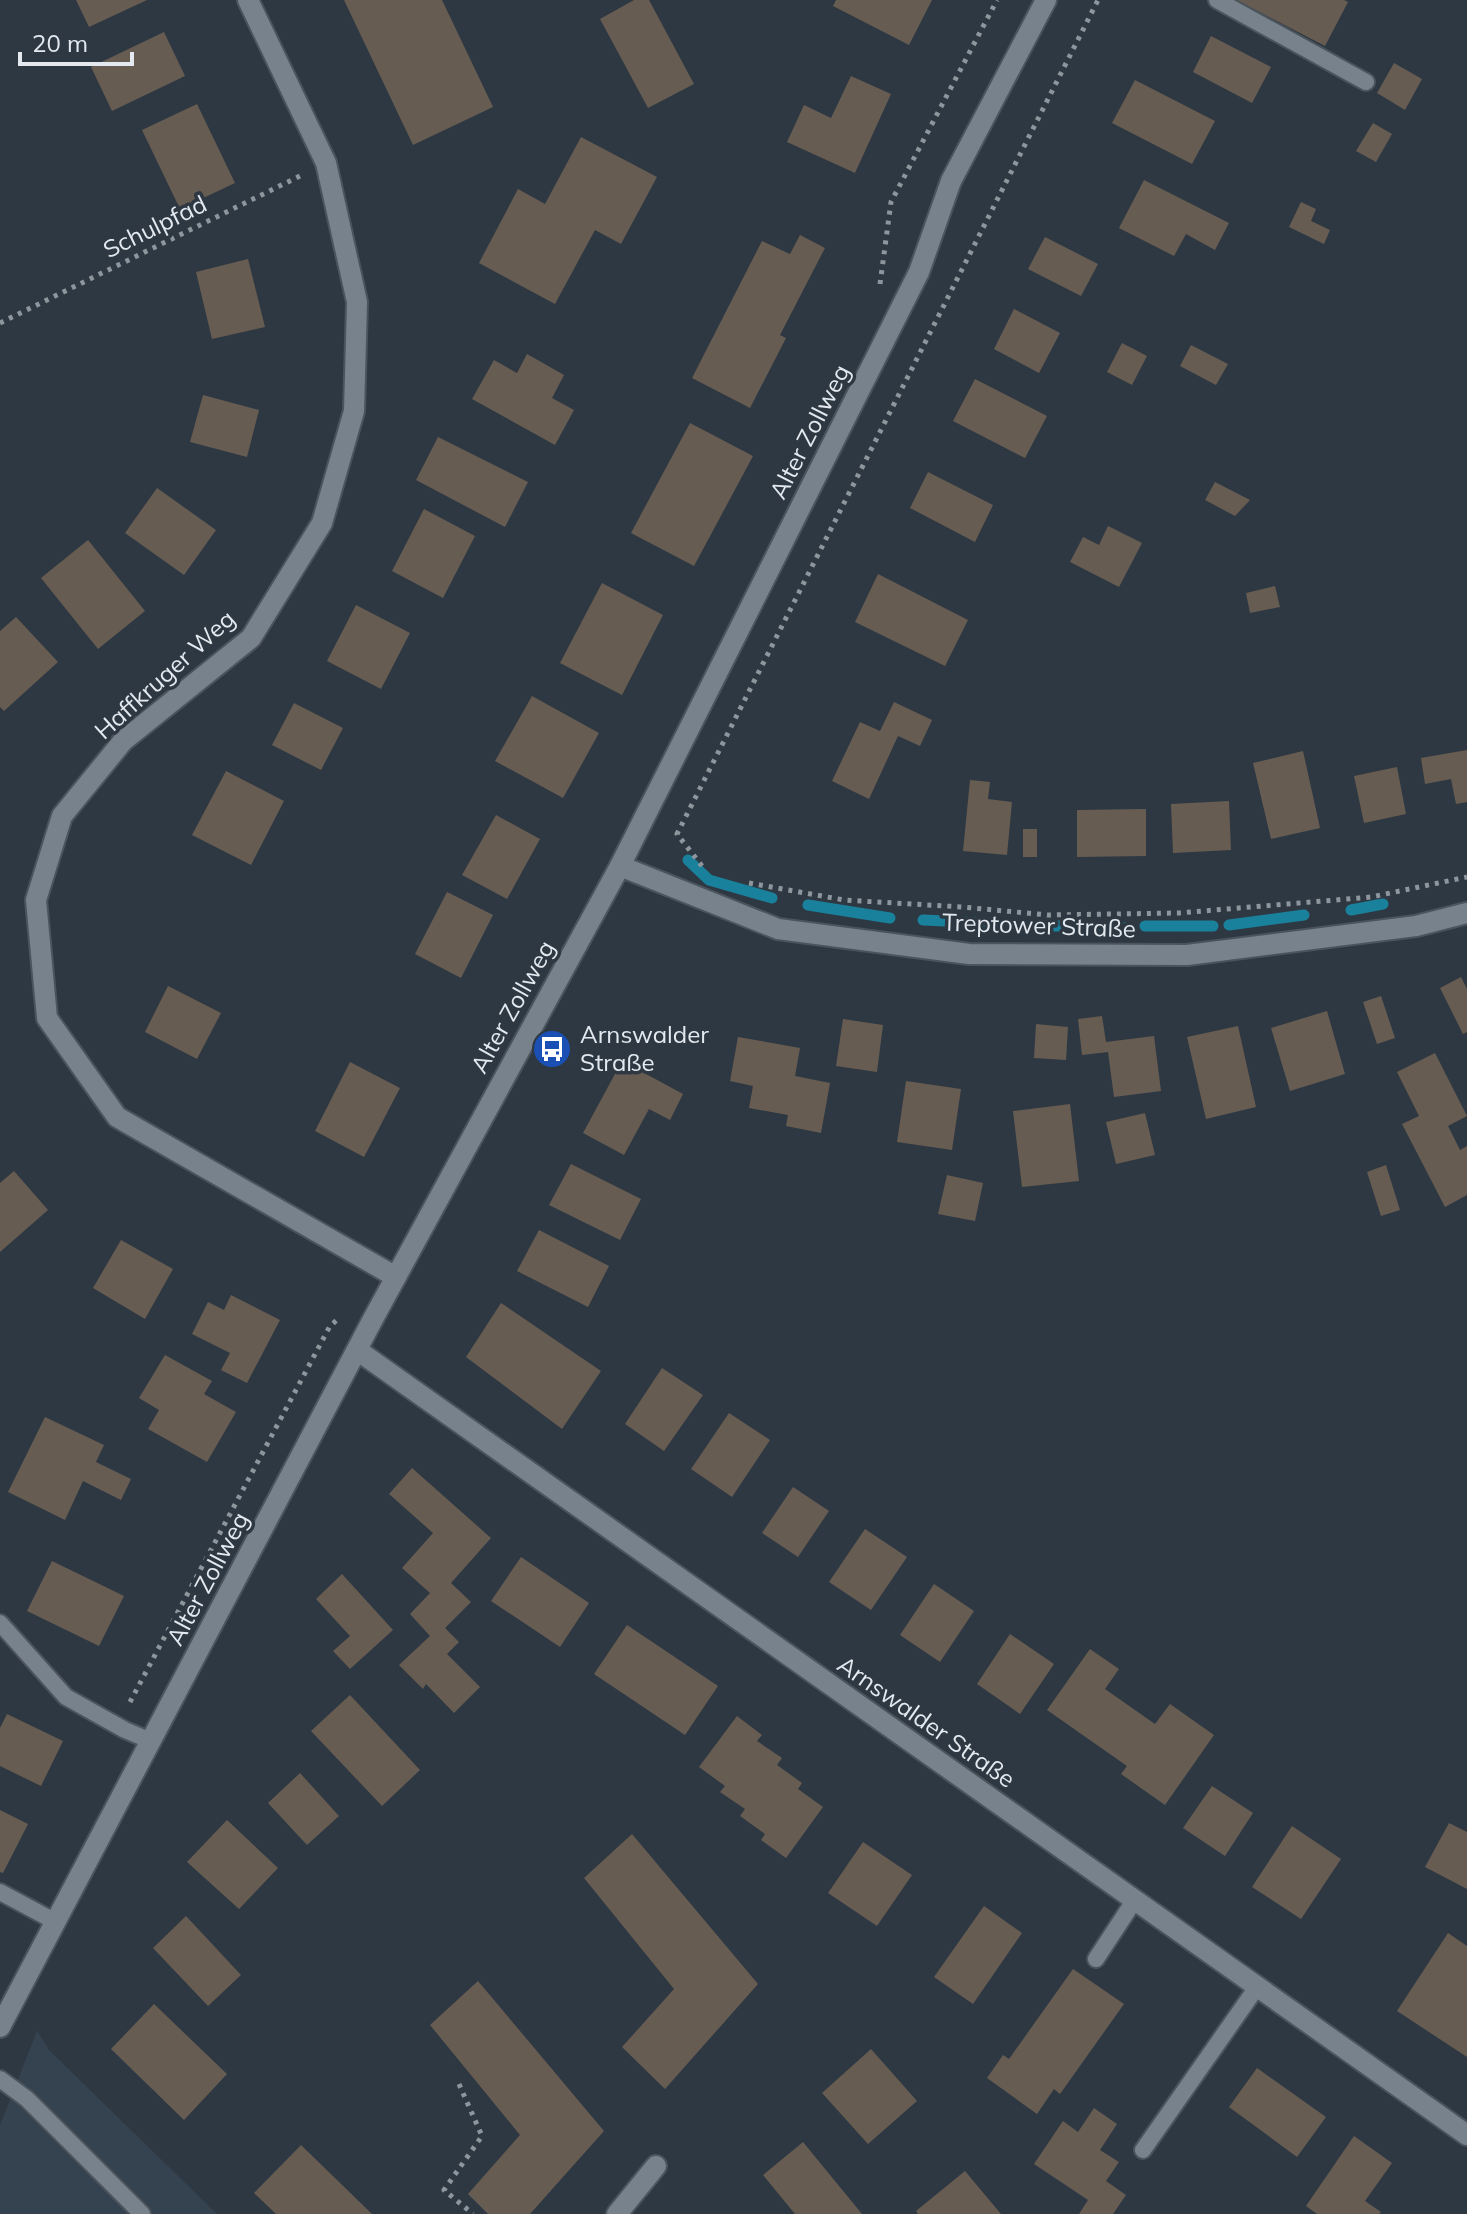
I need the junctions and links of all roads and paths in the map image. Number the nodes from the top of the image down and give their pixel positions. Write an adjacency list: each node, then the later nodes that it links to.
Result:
1 (248, 0): 7 (street, Haffkruger Weg)
2 (997, 0): 8 (path)
3 (1046, 0): 10 (street, Alter Zollweg)
4 (1098, 0): 11 (path)
5 (1217, 0): 6 (lane)
6 (1366, 82)
7 (326, 163): 9 (path, Schulpfad); 15 (street, Haffkruger Weg)
8 (878, 297)
9 (0, 323)
10 (620, 866): 14 (street, Treptower Straße); 15 (street, Alter Zollweg)
11 (713, 871)
12 (1467, 877): 13 (path)
13 (738, 879)
14 (1467, 913)
15 (396, 1277): 17 (street, Alter Zollweg)
16 (341, 1317): 19 (path)
17 (357, 1350): 20 (street, Alter Zollweg); 22 (street, Arnswalder Straße)
18 (0, 1623): 19 (lane)
19 (125, 1730): 20 (lane)
20 (151, 1741): 23 (street, Alter Zollweg)
21 (0, 1892): 23 (lane)
22 (1134, 1901): 24 (lane); 25 (street, Arnswalder Straße)
23 (56, 1922): 26 (street, Alter Zollweg)
24 (1096, 1959)
25 (1257, 1987): 29 (street, Arnswalder Straße); 30 (lane)
26 (0, 2027)
27 (0, 2079): 32 (lane)
28 (459, 2084): 33 (path)
29 (1467, 2135)
30 (1143, 2150)
31 (656, 2166): 34 (street)
32 (142, 2214)
33 (473, 2214)
34 (617, 2214)

